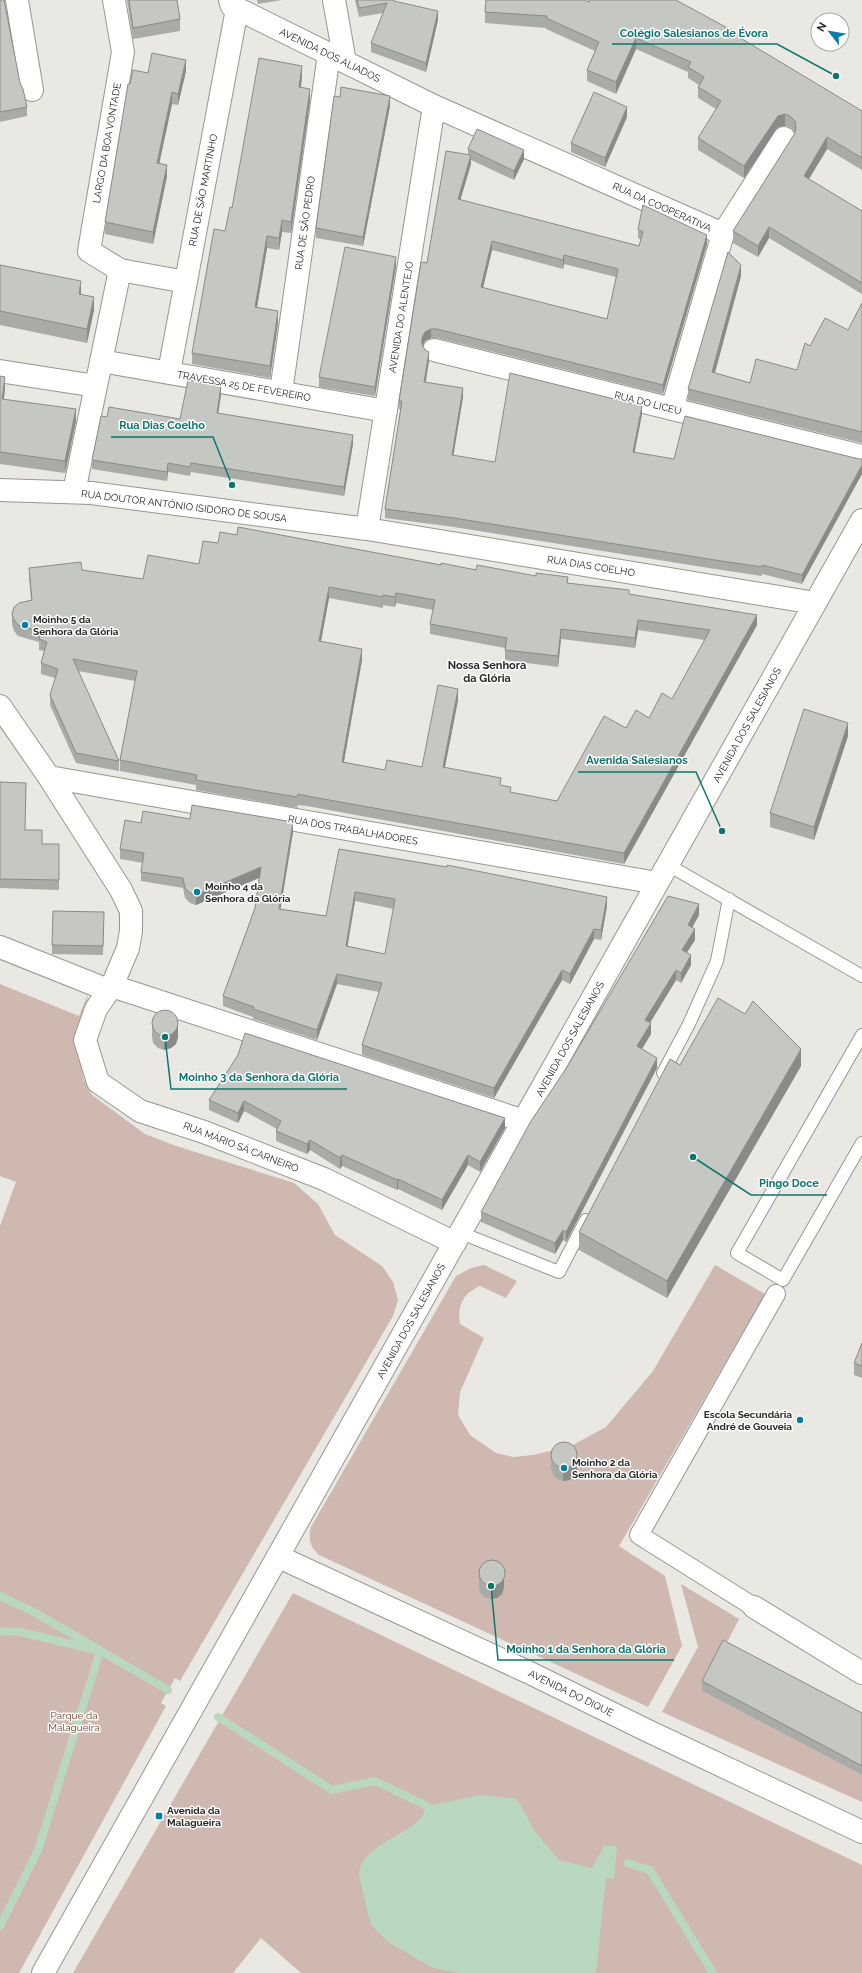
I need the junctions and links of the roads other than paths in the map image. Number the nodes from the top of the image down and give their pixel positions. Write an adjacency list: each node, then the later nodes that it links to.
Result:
1 (17, 0): 6 (street)
2 (114, 0): 10 (street, LARGO DA BOA VONTADE)
3 (334, 0): 5 (street, RUA DE SÃO PEDRO)
4 (234, 4): 5 (street, AVENIDA DOS ALIADOS); 11 (street, RUA DE SÃO MARTINHO)
5 (337, 58): 7 (street, AVENIDA DOS ALIADOS); 17 (street, RUA DE SÃO PEDRO)
6 (32, 90)
7 (434, 106): 9 (street, RUA DA COOPERATIVA); 19 (street, AVENIDA DO ALENTEJO)
8 (784, 138): 9 (street)
9 (723, 234): 18 (street, RUA DA COOPERATIVA)
10 (120, 270): 11 (street); 13 (street)
11 (186, 282): 15 (street, RUA DE SÃO MARTINHO)
12 (434, 350): 18 (street, RUA DO LICEU)
13 (101, 361): 15 (street, TRAVESSA 25 DE FEVEREIRO); 16 (street)
14 (0, 371): 16 (street)
15 (169, 372): 17 (street, TRAVESSA 25 DE FEVEREIRO)
16 (96, 386): 22 (street)
17 (281, 392): 19 (street, TRAVESSA 25 DE FEVEREIRO)
18 (672, 409): 20 (street, RUA DO LICEU)
19 (386, 411): 24 (street, AVENIDA DO ALENTEJO)
20 (862, 456)
21 (0, 490): 22 (street, RUA DOUTOR ANTÓNIO ISIDORO DE SOUSA)
22 (74, 492): 24 (street, RUA DOUTOR ANTÓNIO ISIDORO DE SOUSA)
23 (862, 520): 25 (street, AVENIDA DOS SALESIANOS)
24 (367, 529): 25 (street, RUA DIAS COELHO)
25 (815, 603): 28 (street, AVENIDA DOS SALESIANOS)
26 (0, 706): 27 (street, RUA MÁRIO SÁ CARNEIRO)
27 (50, 778): 29 (street, RUA DOS TRABALHADORES); 33 (street, RUA MÁRIO SÁ CARNEIRO)
28 (668, 865): 29 (street, AVENIDA DOS SALESIANOS); 30 (lane)
29 (657, 883): 36 (street, AVENIDA DOS SALESIANOS)
30 (730, 899): 32 (lane); 35 (lane)
31 (0, 947): 33 (street)
32 (862, 976)
33 (110, 988): 36 (street); 39 (street, RUA MÁRIO SÁ CARNEIRO)
34 (862, 1035): 37 (lane)
35 (657, 1086)
36 (524, 1122): 39 (street, AVENIDA DOS SALESIANOS)
37 (862, 1143)
38 (592, 1210): 39 (lane)
39 (458, 1238): 41 (street, AVENIDA DOS SALESIANOS)
40 (776, 1294): 42 (street)
41 (279, 1557): 44 (street, AVENIDA DO DIQUE); 45 (street)
42 (754, 1607): 43 (street)
43 (862, 1673)
44 (862, 1832)
45 (43, 1973)

